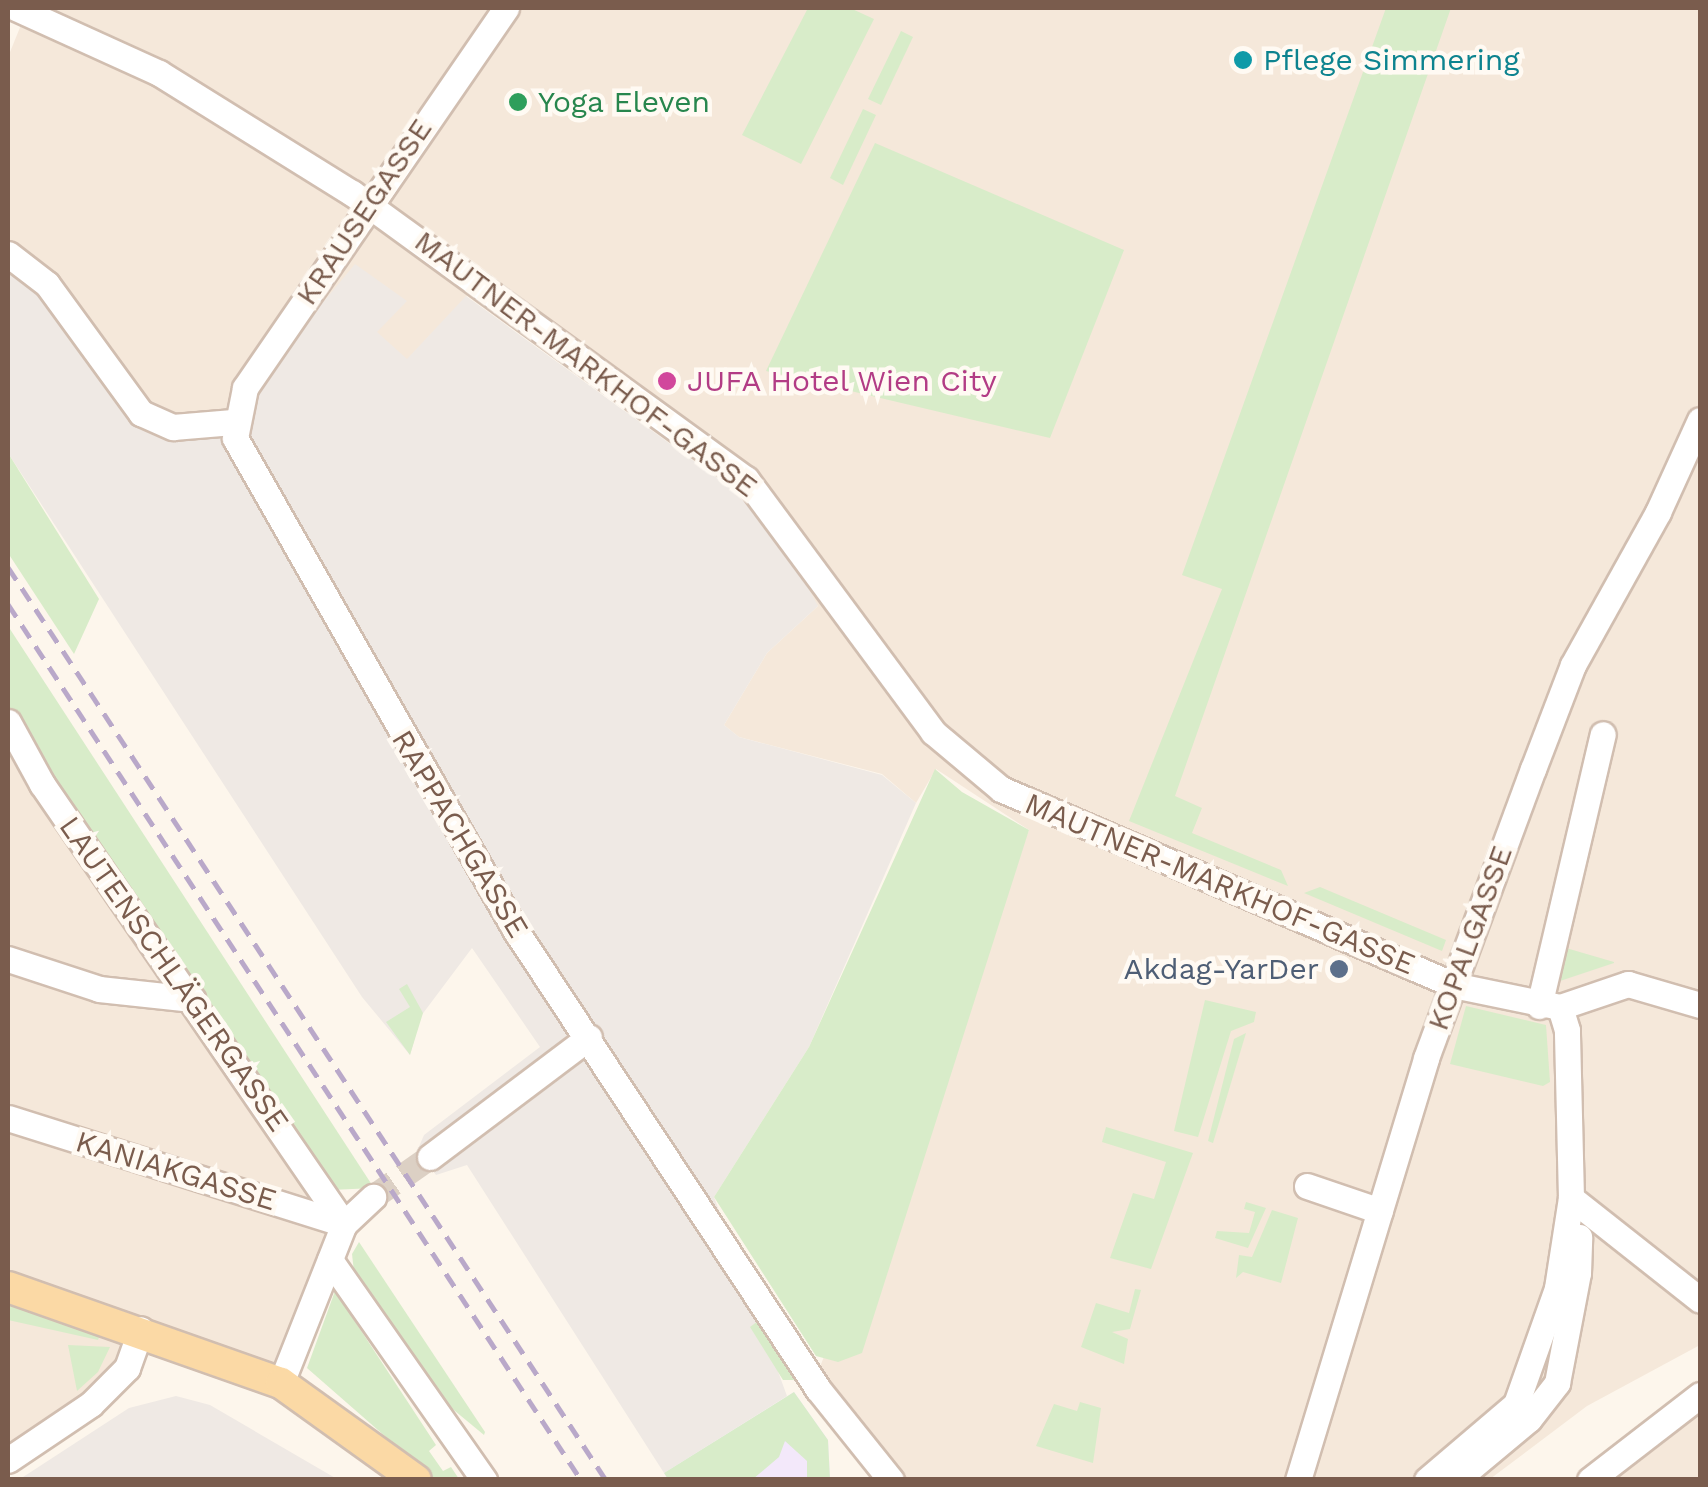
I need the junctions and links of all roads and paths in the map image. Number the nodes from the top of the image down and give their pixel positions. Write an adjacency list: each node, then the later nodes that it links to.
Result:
1 (16, 8): 3 (street, MAUTNER-MARKHOF-GASSE)
2 (498, 10): 3 (street, KRAUSEGASSE)
3 (369, 204): 6 (street, KRAUSEGASSE); 10 (street, MAUTNER-MARKHOF-GASSE)
4 (8, 254): 6 (street)
5 (1700, 420): 10 (street, KOPALGASSE)
6 (234, 422): 14 (street, RAPPACHGASSE)
7 (8, 722): 11 (street, LAUTENSCHLÄGERGASSE)
8 (1603, 734): 13 (street)
9 (8, 959): 11 (street)
10 (1453, 985): 13 (street, MAUTNER-MARKHOF-GASSE); 20 (street, KOPALGASSE)
11 (192, 999): 21 (street, LAUTENSCHLÄGERGASSE)
12 (1698, 1000): 13 (street)
13 (1549, 1006): 19 (street)
14 (589, 1036): 16 (street); 31 (street, RAPPACHGASSE)
15 (8, 1118): 21 (street, KANIAKGASSE)
16 (430, 1157)
17 (1307, 1186): 20 (street)
18 (373, 1197): 21 (street)
19 (1570, 1198): 24 (street); 33 (street); 34 (street)
20 (1380, 1210): 32 (street, KOPALGASSE)
21 (344, 1224): 22 (street)
22 (330, 1260): 26 (street); 30 (street)
23 (8, 1286): 25 (main road)
24 (1700, 1300)
25 (141, 1329): 26 (main road); 28 (street)
26 (281, 1382): 29 (main road)
27 (1700, 1396): 35 (street)
28 (8, 1460)
29 (416, 1480)
30 (484, 1480)
31 (890, 1480)
32 (1298, 1480)
33 (1428, 1480)
34 (1456, 1480)
35 (1590, 1480)

